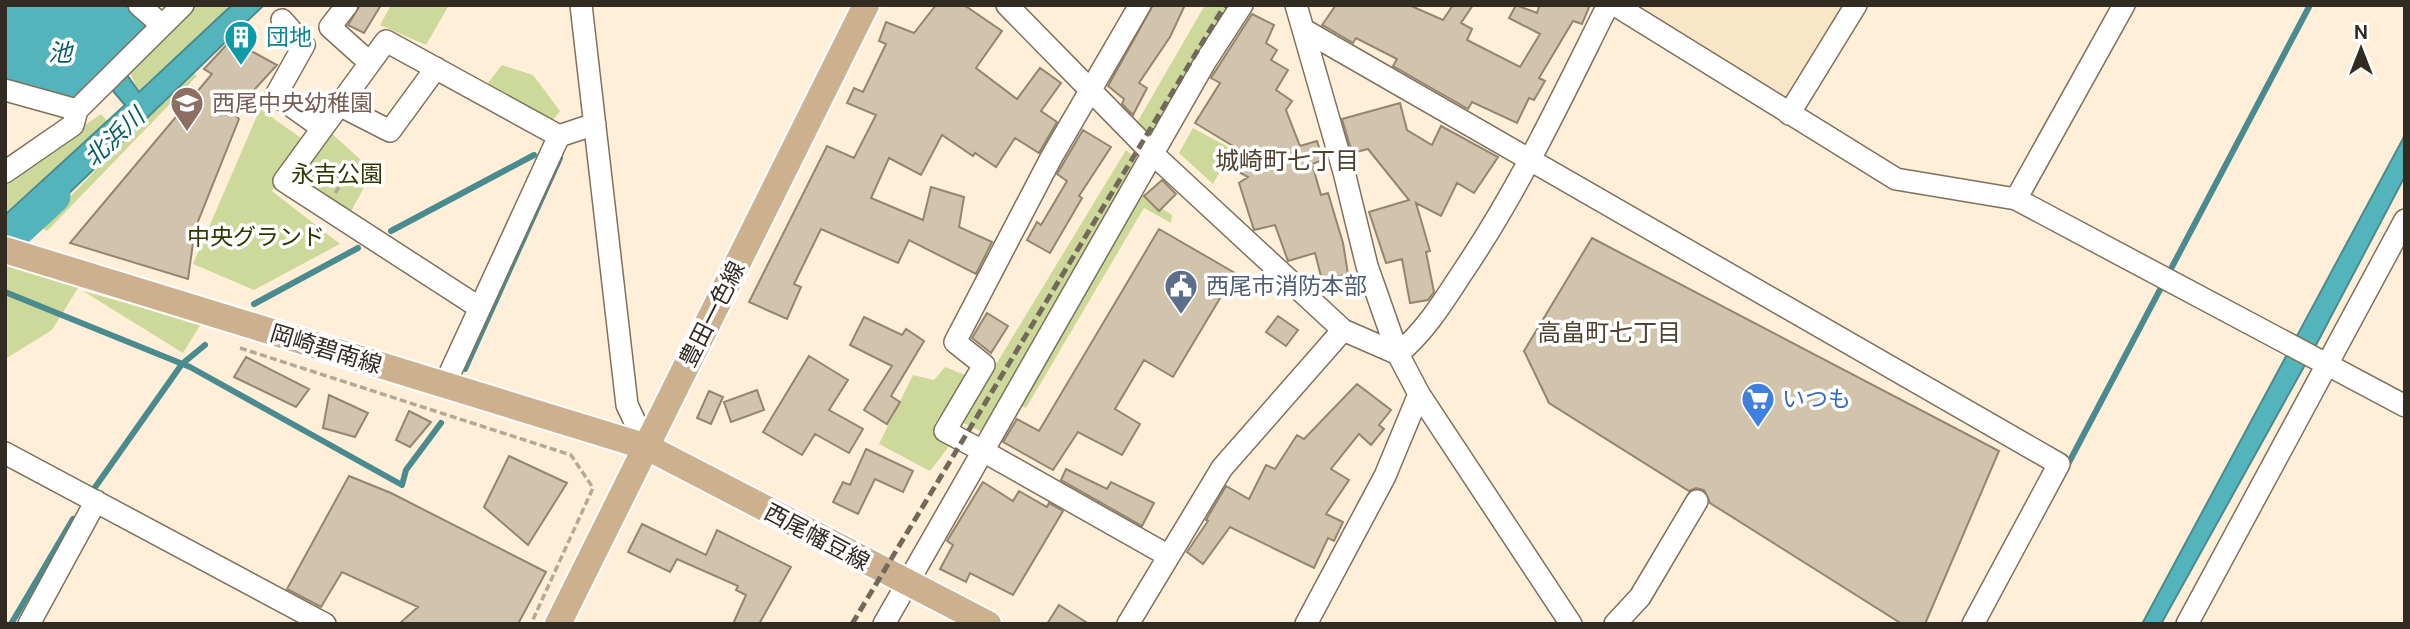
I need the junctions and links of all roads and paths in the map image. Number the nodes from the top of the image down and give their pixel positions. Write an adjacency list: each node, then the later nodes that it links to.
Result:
1 (139, 5): 15 (street)
2 (183, 5): 15 (street)
3 (347, 5): 17 (street)
4 (581, 5): 24 (street)
5 (866, 5): 45 (main road, 豊田一色線)
6 (1007, 5): 19 (street)
7 (1140, 5): 19 (street)
8 (1242, 5): 27 (street)
9 (1296, 5): 16 (street)
10 (1608, 5): 29 (street)
11 (1615, 5): 23 (street)
12 (1856, 5): 23 (street)
13 (2124, 5): 34 (street)
14 (282, 20): 25 (street)
15 (162, 25): 22 (street)
16 (1306, 31): 29 (street); 40 (street)
17 (370, 63): 18 (street); 21 (street)
18 (436, 68): 21 (street); 26 (street)
19 (1090, 88): 27 (street); 46 (street)
20 (5, 90): 22 (street)
21 (340, 105): 25 (street)
22 (77, 110): 31 (street)
23 (1788, 114): 34 (street)
24 (595, 124): 26 (street); 45 (street)
25 (322, 128): 37 (street)
26 (559, 136): 37 (street)
27 (1154, 155): 38 (street); 46 (street)
28 (309, 157): 32 (path)
29 (1529, 162): 40 (street); 62 (street)
30 (352, 167): 32 (path)
31 (5, 172)
32 (343, 181): 33 (path)
33 (332, 197)
34 (2016, 199): 41 (street)
35 (2405, 220): 41 (street)
36 (12, 252): 42 (main road, 岡崎碧南線)
37 (480, 308): 42 (street)
38 (1343, 330): 40 (street); 50 (street)
39 (239, 347): 54 (path)
40 (1398, 354): 43 (street)
41 (2327, 365): 44 (street); 63 (street)
42 (444, 386): 45 (main road, 岡崎碧南線)
43 (1419, 394): 59 (street); 60 (street)
44 (2405, 406)
45 (647, 447): 51 (main road, 西尾幡豆線); 55 (main road, 豊田一色線)
46 (982, 451): 50 (street); 51 (street)
47 (5, 453): 48 (street)
48 (96, 501): 52 (street); 53 (street)
49 (1697, 501): 61 (street)
50 (1167, 555): 58 (street)
51 (908, 585): 56 (street); 57 (main road, 西尾幡豆線)
52 (29, 624)
53 (325, 624)
54 (531, 624)
55 (558, 624)
56 (884, 624)
57 (988, 624)
58 (1128, 624)
59 (1306, 624)
60 (1571, 624)
61 (1615, 624)
62 (1973, 624)
63 (2187, 624)

